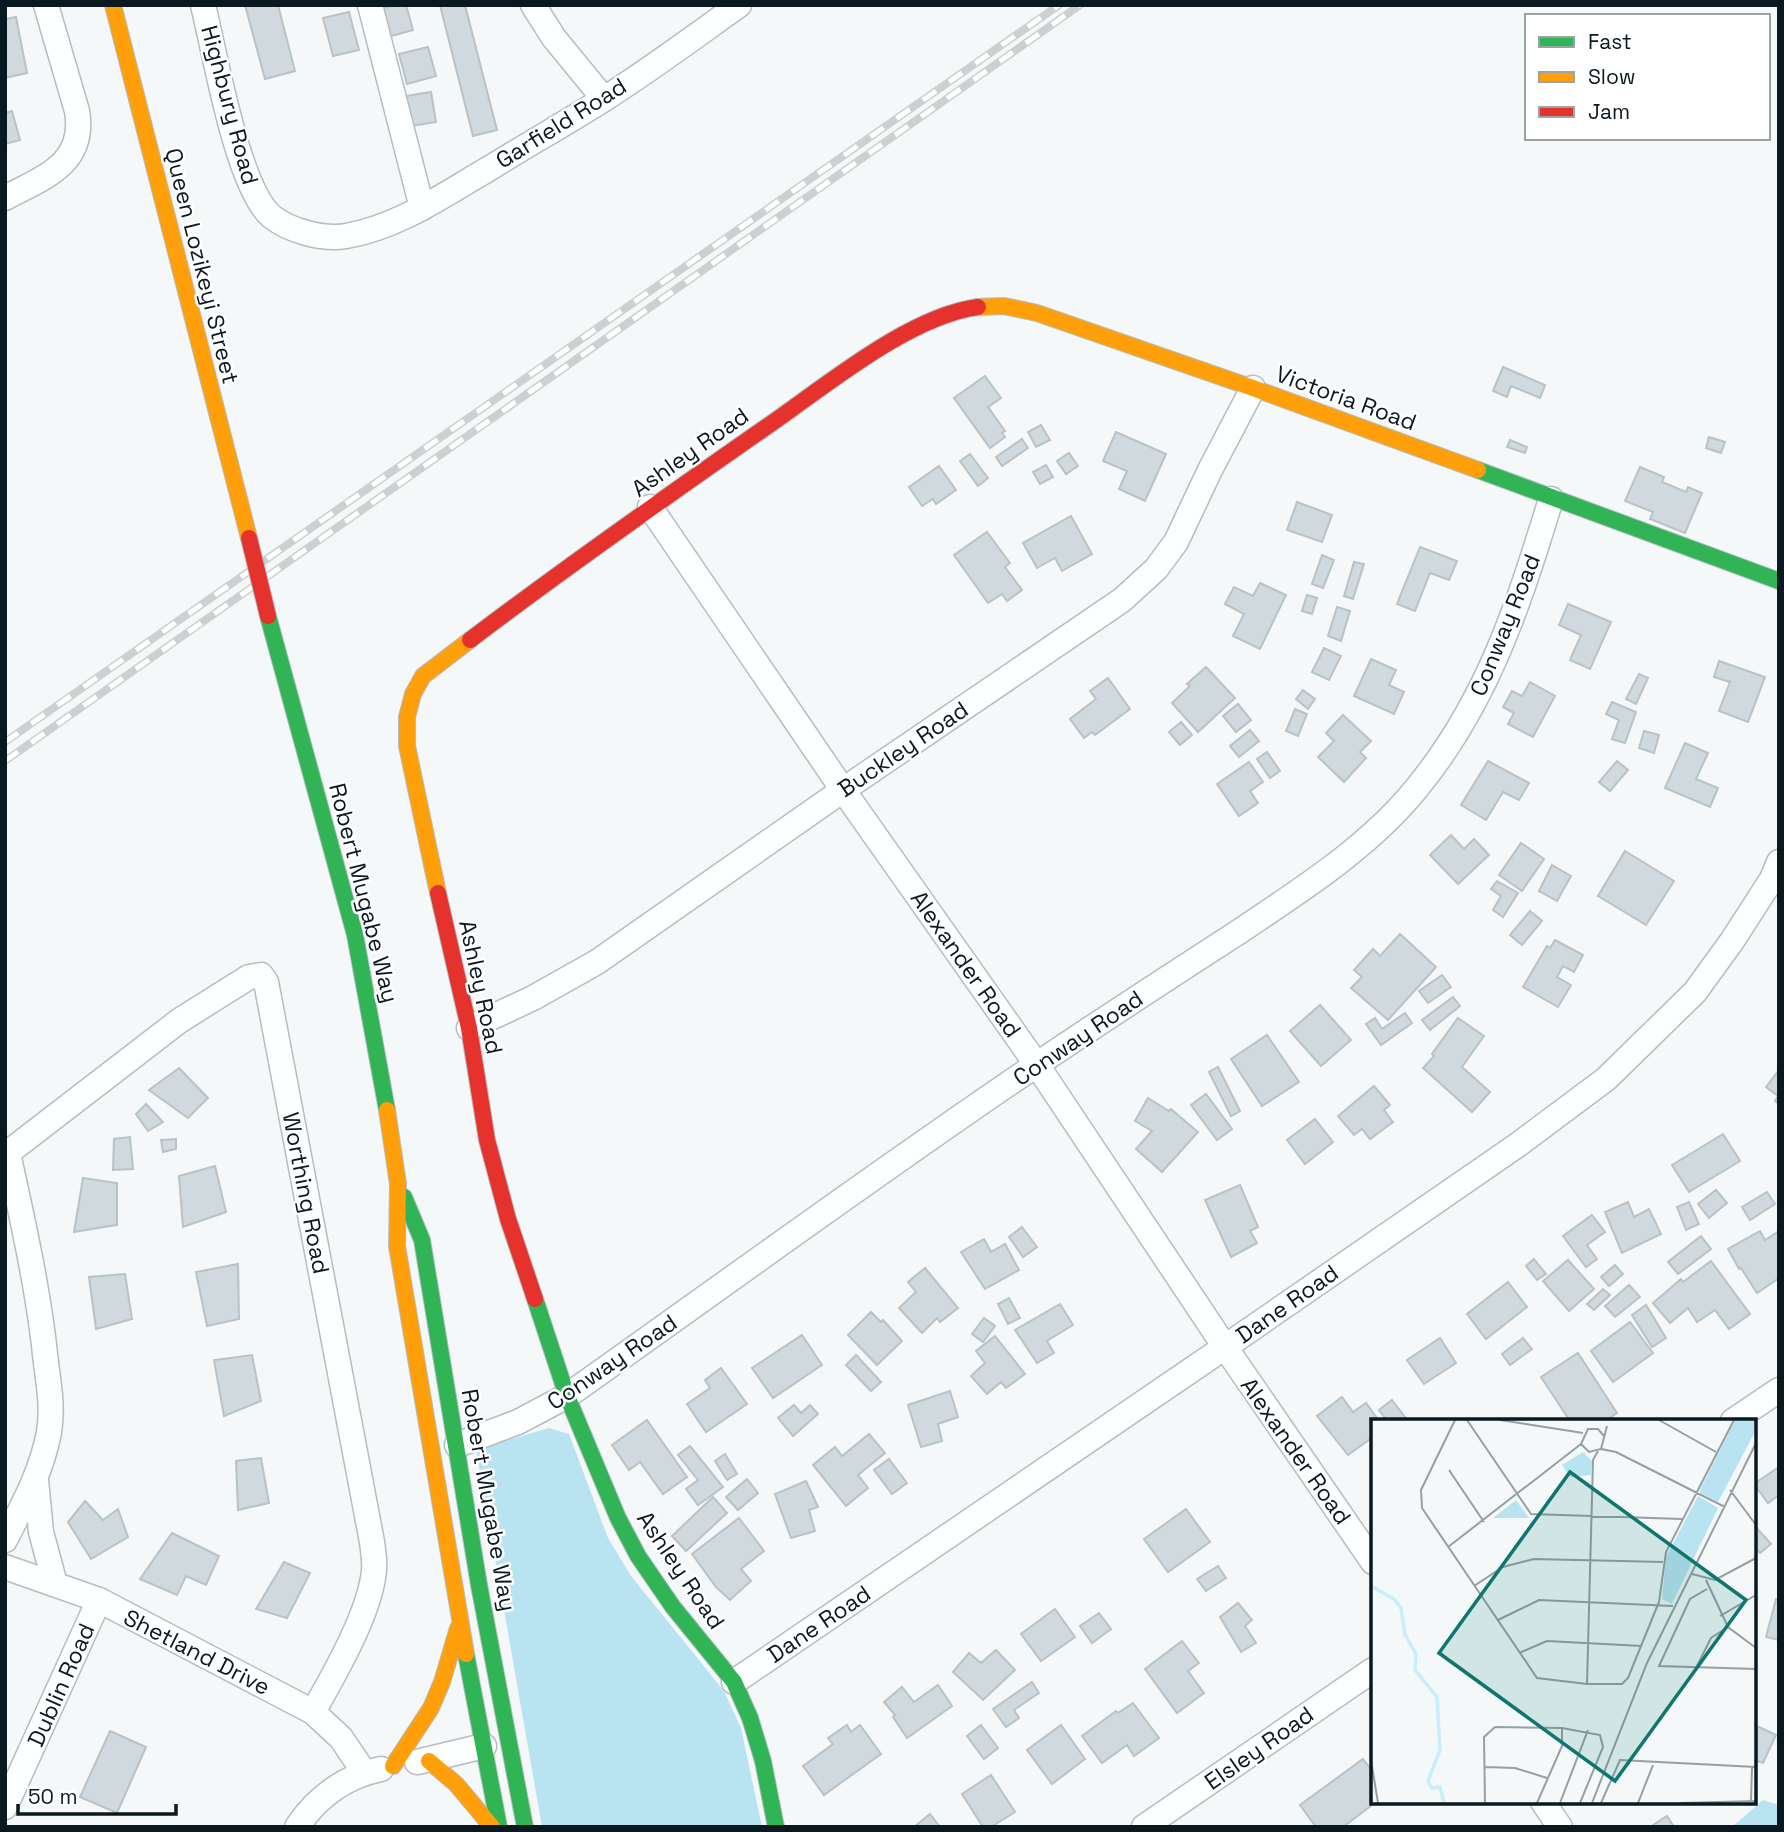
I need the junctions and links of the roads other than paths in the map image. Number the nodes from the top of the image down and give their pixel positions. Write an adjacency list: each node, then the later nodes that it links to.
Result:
1 (46, 5): 8 (street)
2 (113, 5): 16 (main road, Queen Lozikeyi Street, bridge)
3 (203, 5): 10 (street, Highbury Road)
4 (370, 5): 9 (street)
5 (533, 5): 7 (street)
6 (739, 5): 7 (street, Garfield Road)
7 (604, 99): 9 (street, Garfield Road)
8 (5, 198)
9 (422, 208): 10 (street, Garfield Road)
10 (376, 228)
11 (895, 340): 12 (main road, Victoria Road); 14 (main road, Ashley Road)
12 (1252, 388): 13 (main road, Victoria Road); 17 (street, Buckley Road)
13 (1551, 499): 15 (main road, Victoria Road); 20 (street, Conway Road)
14 (650, 507): 17 (street, Alexander Road); 19 (main road, Ashley Road)
15 (1779, 581)
16 (268, 615): 22 (main road, Robert Mugabe Way)
17 (843, 790): 19 (street, Buckley Road); 20 (street, Alexander Road)
18 (1779, 862): 23 (street, Dane Road)
19 (469, 1028): 25 (main road, Ashley Road)
20 (1037, 1065): 23 (street, Alexander Road); 25 (street, Conway Road)
21 (7, 1154): 28 (street); 38 (street, Worthing Road)
22 (398, 1184): 27 (main road, Robert Mugabe Way); 34 (main road, Robert Mugabe Way)
23 (1224, 1347): 30 (street, Alexander Road); 37 (street, Dane Road)
24 (1779, 1390): 26 (street)
25 (567, 1396): 27 (street, Conway Road); 37 (main road, Ashley Road)
26 (1735, 1419)
27 (457, 1445): 36 (main road, Robert Mugabe Way)
28 (36, 1479): 29 (street); 32 (street)
29 (5, 1540)
30 (1371, 1559)
31 (5, 1567): 32 (street, Shetland Drive)
32 (55, 1584): 33 (street, Shetland Drive)
33 (99, 1600): 38 (street, Shetland Drive); 44 (street, Dublin Road)
34 (460, 1622): 39 (main road, Robert Mugabe Way); 41 (main road)
35 (1371, 1671): 50 (street, Elsley Road)
36 (498, 1676): 39 (street); 48 (main road, Robert Mugabe Way)
37 (734, 1682): 49 (main road, Ashley Road)
38 (313, 1712): 42 (street, Shetland Drive)
39 (484, 1746): 40 (street); 47 (main road, Robert Mugabe Way); 48 (street)
40 (429, 1760): 41 (street); 46 (main road)
41 (393, 1766): 42 (street)
42 (364, 1772): 45 (street)
43 (1544, 1804): 51 (street)
44 (5, 1807)
45 (298, 1827)
46 (492, 1827)
47 (499, 1827)
48 (525, 1827)
49 (776, 1827)
50 (1144, 1827)
51 (1560, 1827)

